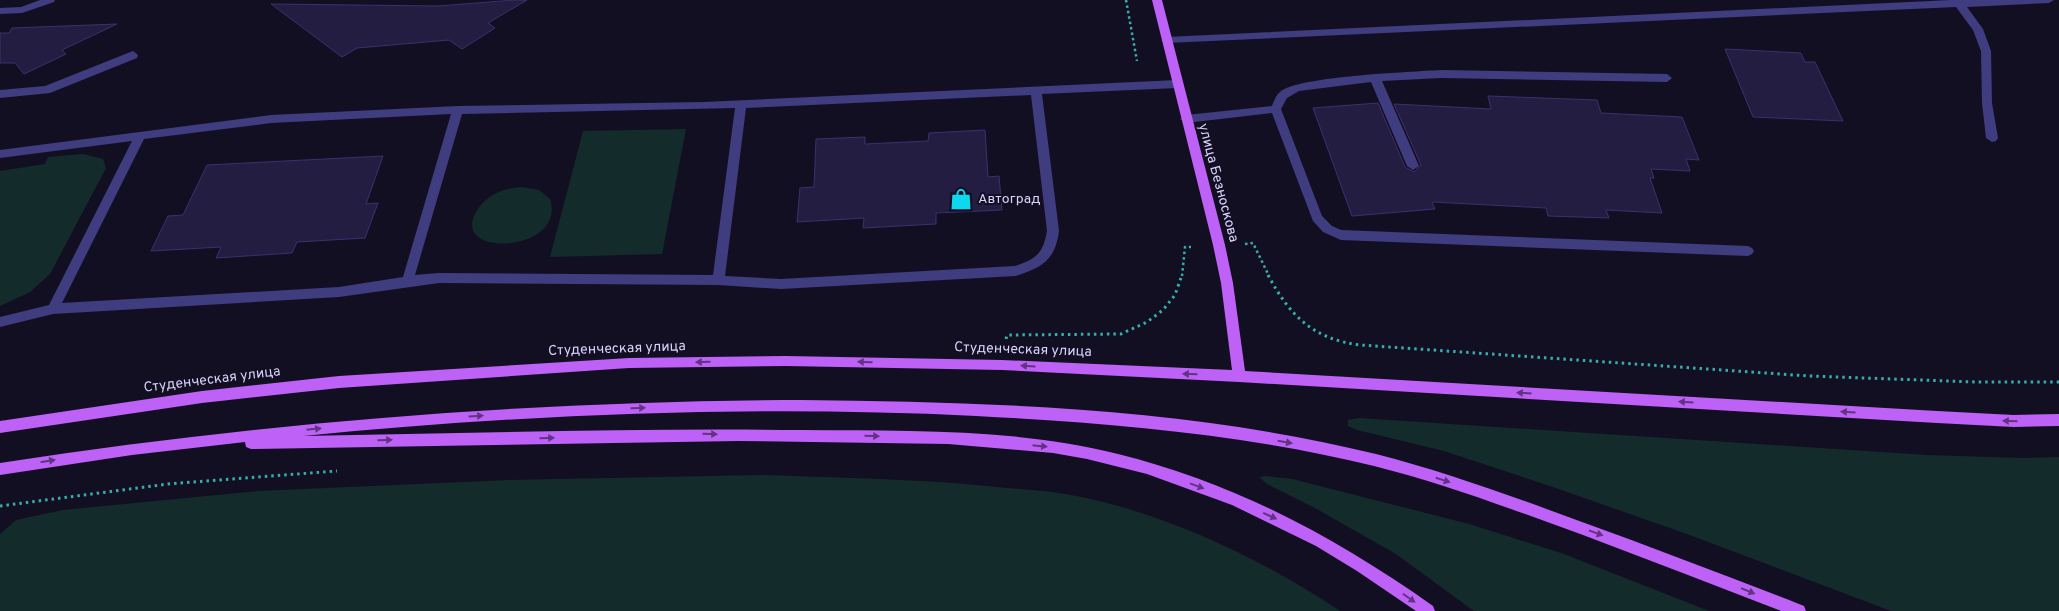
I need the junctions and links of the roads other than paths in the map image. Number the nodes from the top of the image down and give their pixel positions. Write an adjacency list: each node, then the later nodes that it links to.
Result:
1 (50, 0): 5 (street)
2 (1157, 0): 6 (main road, улица Безноскова)
3 (2049, 0): 4 (street)
4 (1957, 2): 6 (street); 18 (street)
5 (0, 11)
6 (1166, 40): 10 (main road, улица Безноскова)
7 (133, 55): 12 (street)
8 (1375, 78): 9 (street); 14 (street); 20 (street)
9 (1667, 78)
10 (1177, 84): 11 (street); 16 (main road, улица Безноскова)
11 (1036, 92): 13 (street); 23 (street)
12 (0, 94)
13 (741, 104): 15 (street); 23 (street)
14 (1276, 109): 16 (street); 21 (street)
15 (458, 110): 17 (street); 22 (street)
16 (1186, 119): 26 (main road, улица Безноскова)
17 (140, 136): 19 (street); 24 (street)
18 (1992, 138)
19 (0, 154)
20 (1413, 166)
21 (1748, 250)
22 (408, 280): 23 (street); 24 (street)
23 (718, 280)
24 (53, 310): 25 (street)
25 (0, 322)
26 (1239, 376): 27 (main road, Студенческая улица, one-way to 26); 28 (main road, Студенческая улица, one-way to 28)
27 (2059, 420)
28 (0, 428)
29 (161, 444): 30 (main road, one-way to 29); 31 (main road, one-way to 31); 32 (main road, one-way to 32)
30 (0, 469)
31 (1428, 611)
32 (1799, 611)

